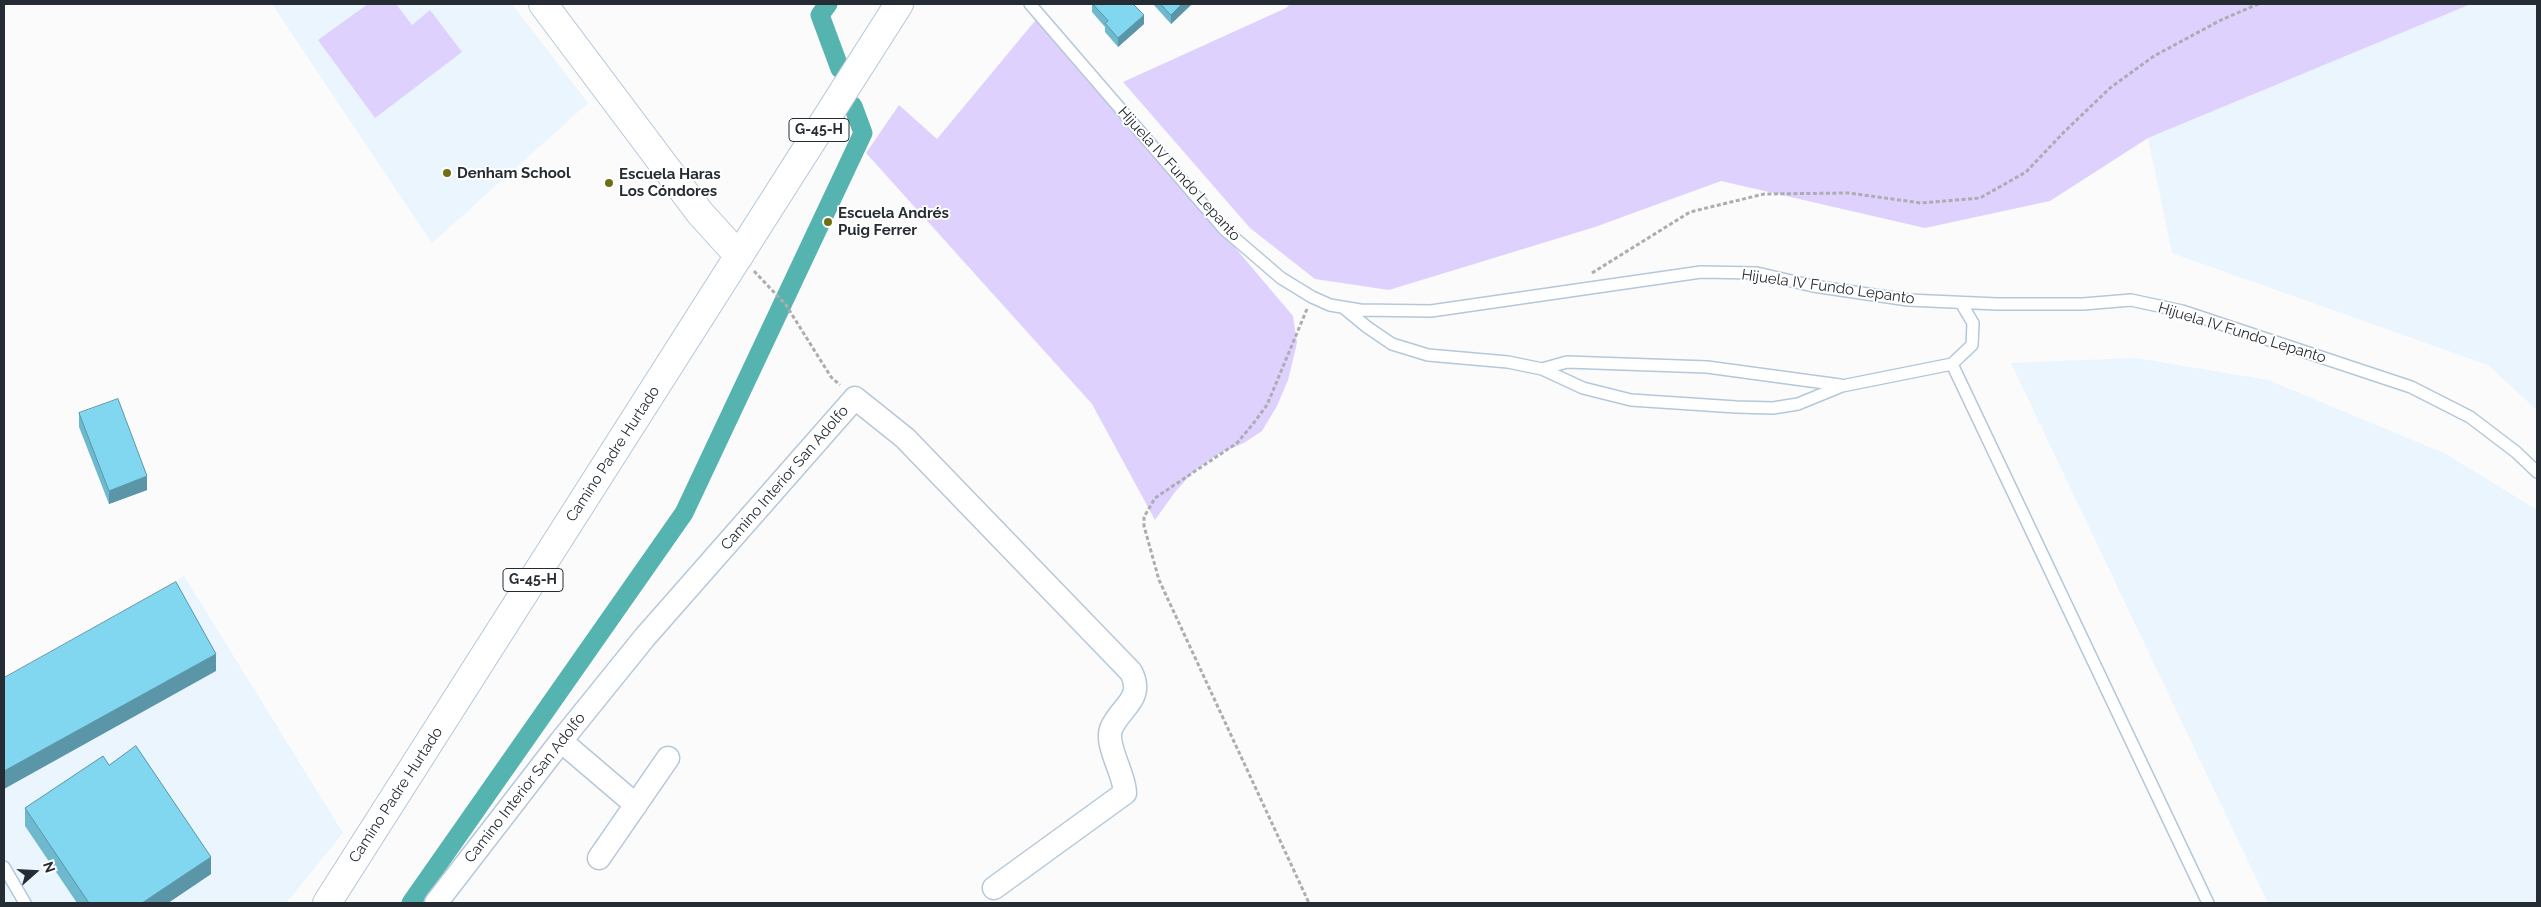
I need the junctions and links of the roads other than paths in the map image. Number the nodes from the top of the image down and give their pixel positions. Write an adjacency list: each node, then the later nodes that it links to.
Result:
1 (543, 4): 4 (main road)
2 (900, 4): 4 (main road, Camino Padre Hurtado / G-45-H)
3 (1030, 4): 6 (lane, Hijuela IV Fundo Lepanto)
4 (739, 256): 18 (main road, Camino Padre Hurtado / G-45-H)
5 (1961, 303): 6 (lane, Hijuela IV Fundo Lepanto); 7 (lane); 10 (lane, Hijuela IV Fundo Lepanto)
6 (1344, 308): 8 (lane)
7 (1952, 364): 9 (lane); 20 (lane)
8 (1542, 369): 9 (lane); 9 (lane)
9 (1842, 386)
10 (2537, 472)
11 (561, 741): 13 (street); 16 (street, Camino Interior San Adolfo); 19 (street, Camino Interior San Adolfo)
12 (668, 758): 13 (street)
13 (636, 805): 14 (street)
14 (599, 858)
15 (4, 867): 17 (lane)
16 (994, 888)
17 (25, 903)
18 (327, 903)
19 (436, 903)
20 (2208, 903)

